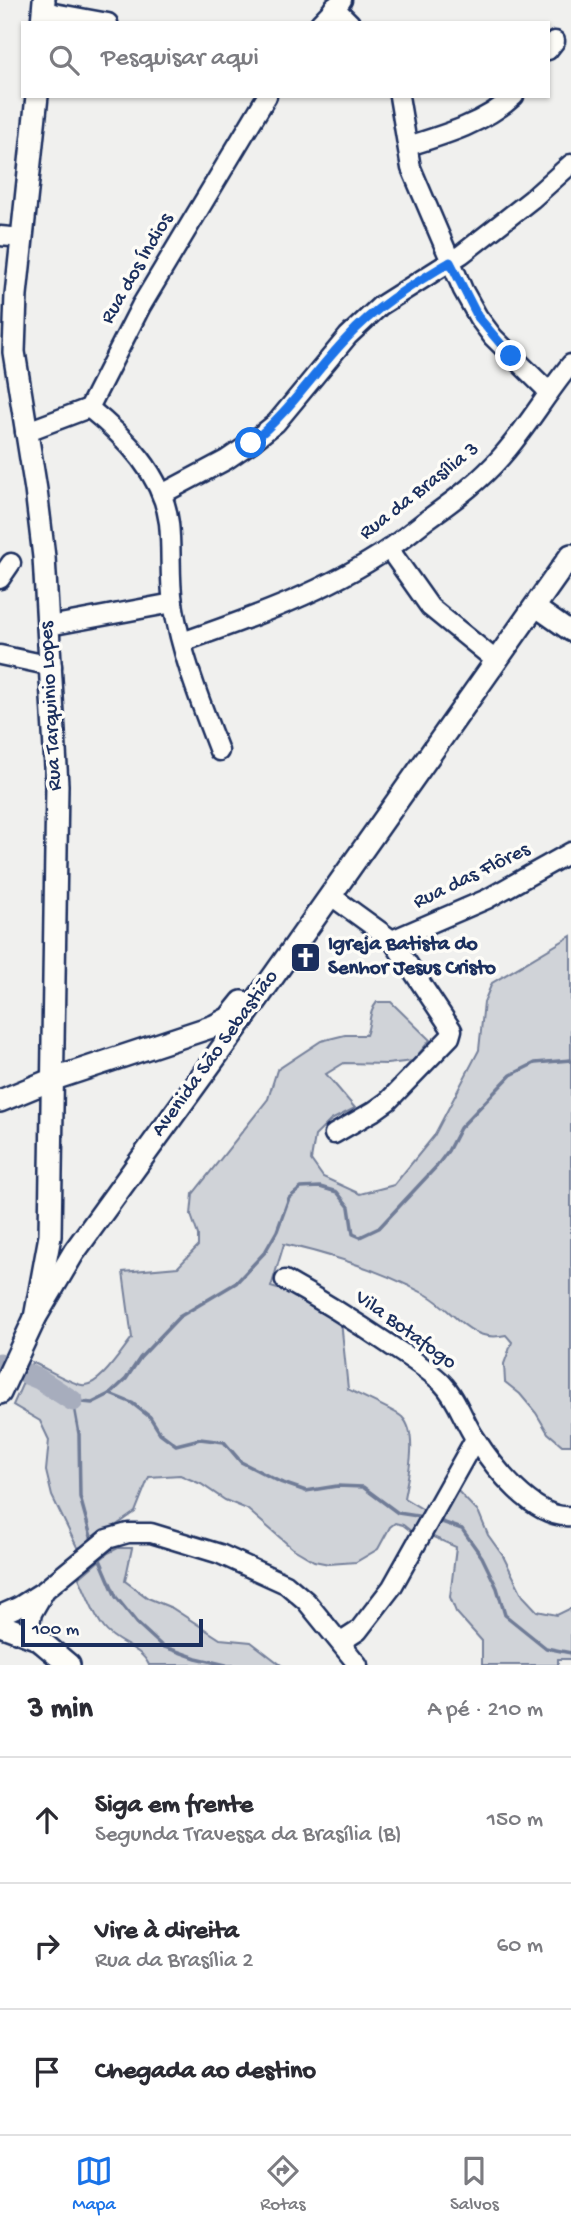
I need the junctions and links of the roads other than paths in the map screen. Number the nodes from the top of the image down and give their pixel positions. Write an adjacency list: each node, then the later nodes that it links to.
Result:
1 (338, 3): 4 (street); 5 (street)
2 (43, 11): 3 (street)
3 (97, 21)
4 (322, 21)
5 (349, 21)
6 (37, 98): 13 (main road, Rua Tarquinio Lopes)
7 (266, 98): 17 (street, Rua dos Índios)
8 (399, 98): 10 (street)
9 (511, 98): 10 (street)
10 (408, 146): 14 (street)
11 (571, 164): 14 (street)
12 (0, 236): 13 (street)
13 (23, 238): 18 (main road, Rua Tarquinio Lopes)
14 (450, 262): 16 (street); 19 (street)
15 (571, 364): 16 (street, Rua da Brasília 3)
16 (548, 391): 21 (street, Rua da Brasília 3)
17 (89, 408): 18 (street); 19 (street)
18 (25, 432): 27 (main road, Rua Tarquinio Lopes)
19 (162, 494): 25 (street)
20 (571, 537): 31 (main road, Avenida São Sebastião)
21 (389, 549): 29 (street, Rua da Brasília 3); 31 (street)
22 (571, 555): 26 (main road, Avenida São Sebastião)
23 (11, 563): 24 (street)
24 (0, 579)
25 (173, 603): 27 (street); 29 (street)
26 (534, 606): 28 (street); 35 (main road, Avenida São Sebastião)
27 (49, 626): 32 (main road, Rua Tarquinio Lopes)
28 (571, 632)
29 (182, 642): 33 (street)
30 (0, 655): 32 (street)
31 (489, 655): 37 (main road, Avenida São Sebastião)
32 (52, 666): 39 (main road, Rua Tarquinio Lopes)
33 (219, 751)
34 (571, 852): 36 (street, Rua das Flôres)
35 (330, 895): 36 (street); 38 (main road, Avenida São Sebastião)
36 (392, 940): 41 (street)
37 (182, 1037): 38 (main road); 39 (main road)
38 (203, 1073): 43 (main road, Avenida São Sebastião)
39 (51, 1080): 40 (main road); 42 (main road, Rua Tarquinio Lopes)
40 (0, 1101)
41 (334, 1134)
42 (50, 1236): 43 (main road); 45 (main road, Rua Tarquinio Lopes)
43 (74, 1252): 45 (main road, Avenida São Sebastião)
44 (285, 1280): 47 (street, Vila Botafogo)
45 (35, 1318): 46 (main road, Avenida São Sebastião)
46 (3, 1386)
47 (475, 1439): 48 (street, Vila Botafogo); 53 (street)
48 (571, 1516)
49 (45, 1590): 50 (street); 52 (street); 53 (street)
50 (0, 1615)
51 (0, 1625): 52 (main road)
52 (28, 1634): 54 (main road)
53 (341, 1642): 55 (street)
54 (69, 1665)
55 (358, 1665)

